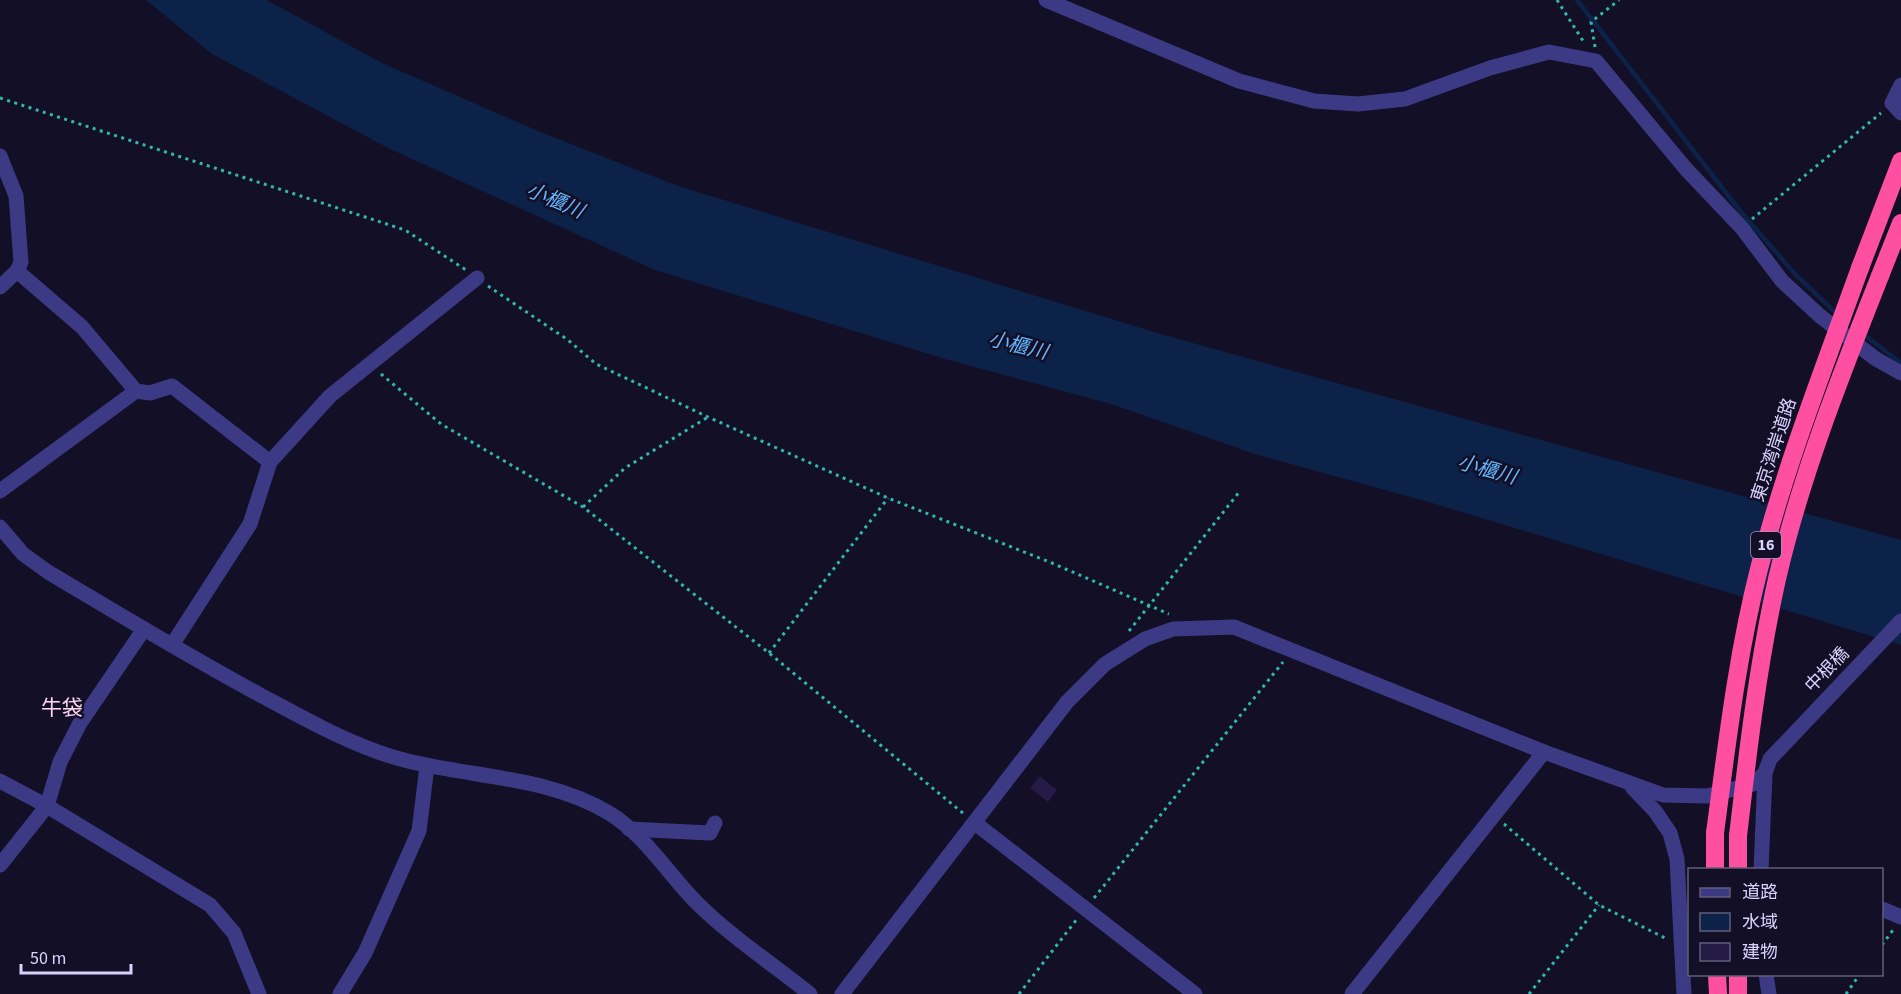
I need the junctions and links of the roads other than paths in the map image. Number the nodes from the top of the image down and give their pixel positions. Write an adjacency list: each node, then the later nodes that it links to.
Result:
1 (1046, 0): 10 (street)
2 (1901, 85): 3 (street)
3 (1897, 108)
4 (0, 156): 7 (street)
5 (1901, 162): 28 (highway, 東京湾岸道路 / 16, bridge)
6 (1901, 223): 29 (highway, 16, bridge)
7 (17, 271): 9 (street); 11 (street)
8 (477, 278): 12 (street)
9 (0, 287)
10 (1901, 373)
11 (136, 391): 12 (street); 13 (street)
12 (270, 462): 17 (street)
13 (0, 491)
14 (0, 527): 16 (street)
15 (1901, 621): 20 (street, 中根橋)
16 (144, 629): 17 (street); 23 (street)
17 (172, 645): 19 (street)
18 (1544, 752): 22 (street); 25 (street); 41 (street)
19 (427, 766): 26 (street); 37 (street)
20 (1765, 773): 22 (street); 30 (street)
21 (0, 781): 23 (street)
22 (1628, 784): 42 (street)
23 (47, 806): 27 (street); 36 (street)
24 (715, 823): 26 (street)
25 (975, 823): 39 (street); 40 (street)
26 (629, 829): 38 (street)
27 (0, 865)
28 (1715, 868)
29 (1738, 868)
30 (1765, 868)
31 (1883, 911): 32 (street)
32 (1898, 922)
33 (1717, 976): 43 (highway)
34 (1738, 976): 44 (highway)
35 (1766, 976): 45 (street)
36 (259, 994)
37 (340, 994)
38 (810, 994)
39 (842, 994)
40 (1195, 994)
41 (1352, 994)
42 (1684, 994)
43 (1718, 994)
44 (1738, 994)
45 (1769, 994)

